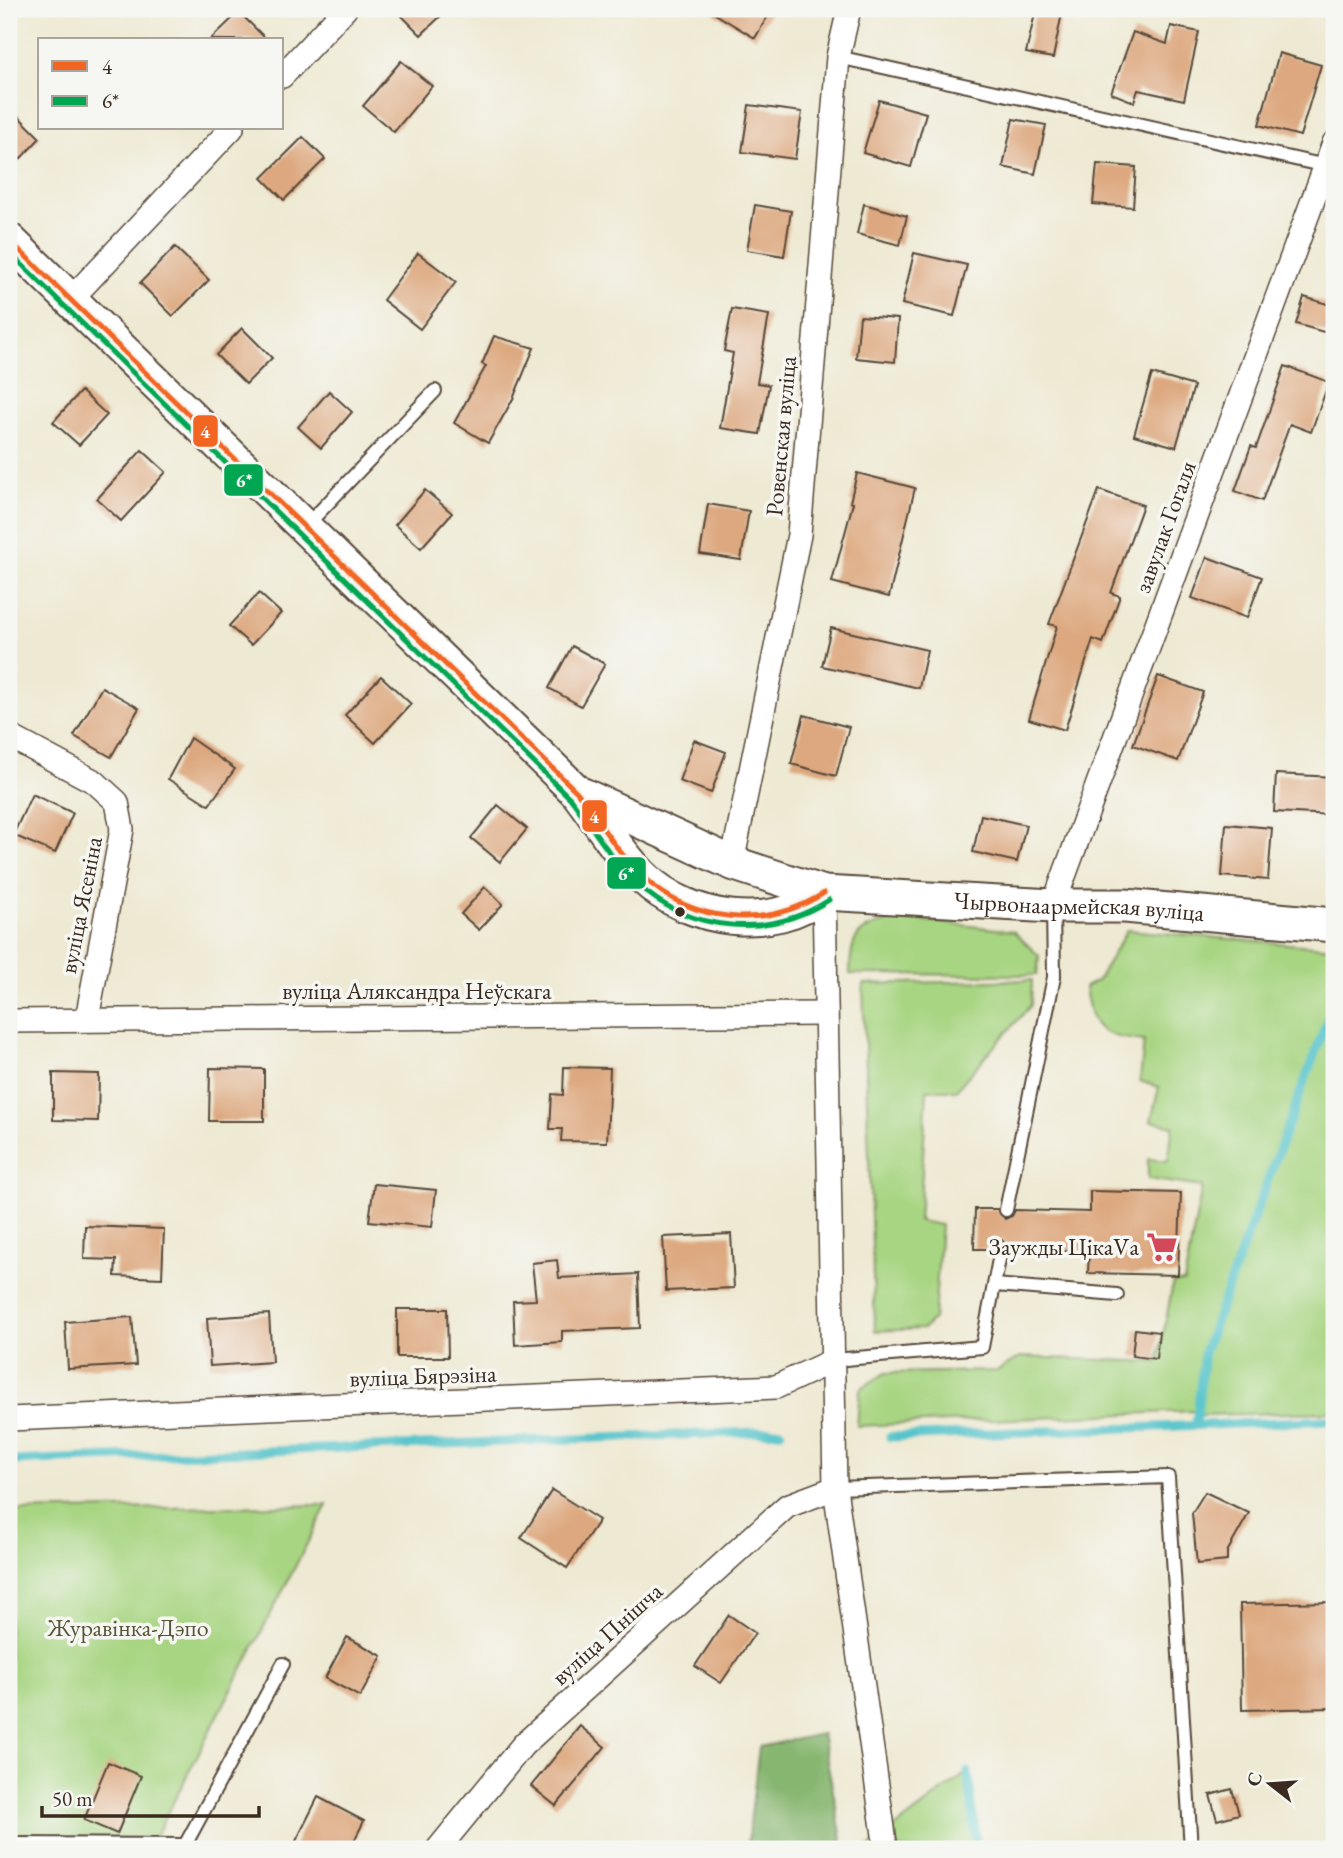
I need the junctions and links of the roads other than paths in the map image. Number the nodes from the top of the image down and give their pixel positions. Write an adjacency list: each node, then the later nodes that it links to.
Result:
1 (345, 9): 4 (street)
2 (849, 9): 3 (street, Ровенская вуліца)
3 (838, 57): 7 (lane); 14 (street, Ровенская вуліца)
4 (284, 74)
5 (231, 130): 9 (street)
6 (1334, 143): 7 (street, завулак Гогаля)
7 (1326, 166): 16 (street, завулак Гогаля)
8 (9, 240): 9 (main road, Чырвонаармейская вуліца)
9 (70, 300): 11 (main road, Чырвонаармейская вуліца)
10 (435, 391): 11 (lane)
11 (304, 527): 13 (main road, Чырвонаармейская вуліца)
12 (9, 736): 19 (street, вуліца Ясеніна)
13 (577, 792): 14 (main road, Чырвонаармейская вуліца); 15 (main road, Чырвонаармейская вуліца)
14 (732, 863): 15 (main road, Чырвонаармейская вуліца)
15 (824, 893): 16 (main road, Чырвонаармейская вуліца); 18 (street)
16 (1053, 906): 17 (main road, Чырвонаармейская вуліца); 21 (lane)
17 (1334, 925)
18 (827, 1014): 19 (street, вуліца Аляксандра Неўскага); 25 (street)
19 (87, 1019): 20 (street, вуліца Аляксандра Неўскага)
20 (9, 1021)
21 (1006, 1210)
22 (1001, 1249): 23 (lane)
23 (995, 1284): 24 (lane); 25 (lane)
24 (1117, 1295)
25 (834, 1360): 26 (street, вуліца Бярэзіна); 27 (street)
26 (9, 1419)
27 (835, 1488): 31 (street, вуліца Пнішча); 32 (street); 33 (lane)
28 (283, 1664): 30 (lane)
29 (9, 1844): 30 (lane)
30 (185, 1847)
31 (438, 1849)
32 (886, 1849)
33 (1191, 1849)

